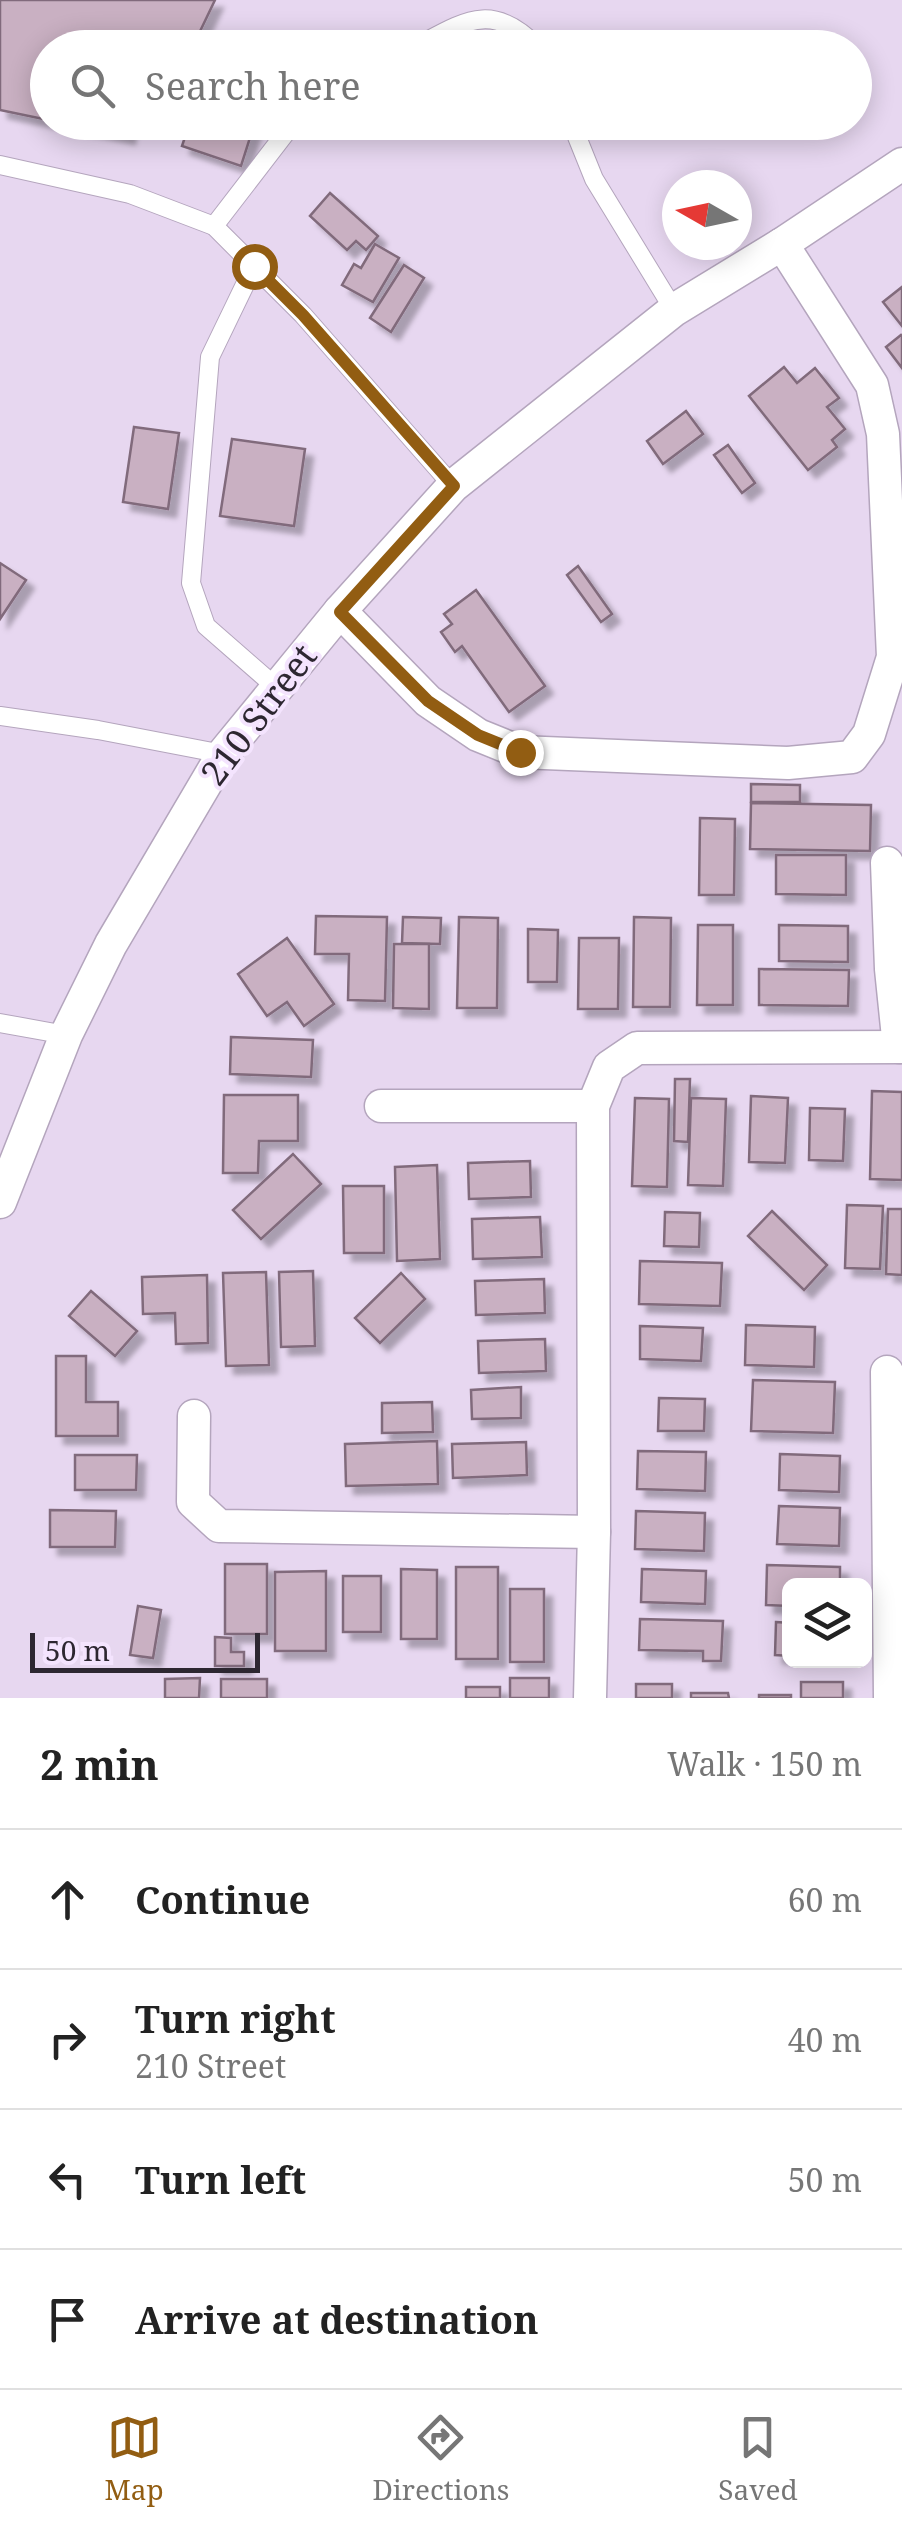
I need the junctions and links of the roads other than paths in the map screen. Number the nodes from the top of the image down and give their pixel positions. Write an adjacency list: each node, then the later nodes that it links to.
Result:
1 (449, 30): 2 (lane)
2 (521, 30)
3 (280, 140): 7 (lane)
4 (578, 140): 10 (lane)
5 (902, 164): 8 (street, 210 Street)
6 (0, 165): 7 (lane)
7 (214, 226): 9 (lane)
8 (782, 244): 10 (street, 210 Street); 12 (street)
9 (254, 266): 11 (lane); 13 (lane)
10 (674, 310): 11 (street, 210 Street)
11 (454, 486): 12 (street, 210 Street)
12 (340, 612): 13 (street, 210 Street)
13 (277, 688): 15 (street, 210 Street)
14 (0, 716): 15 (lane)
15 (223, 754): 18 (street, 210 Street)
16 (887, 864): 19 (street)
17 (0, 1023): 18 (lane)
18 (66, 1035): 22 (street, 210 Street)
19 (901, 1047): 21 (street)
20 (381, 1106): 21 (street)
21 (593, 1106): 25 (street)
22 (0, 1202)
23 (887, 1372): 27 (street)
24 (194, 1416): 25 (street)
25 (594, 1532): 26 (street)
26 (590, 1698)
27 (890, 1698)

